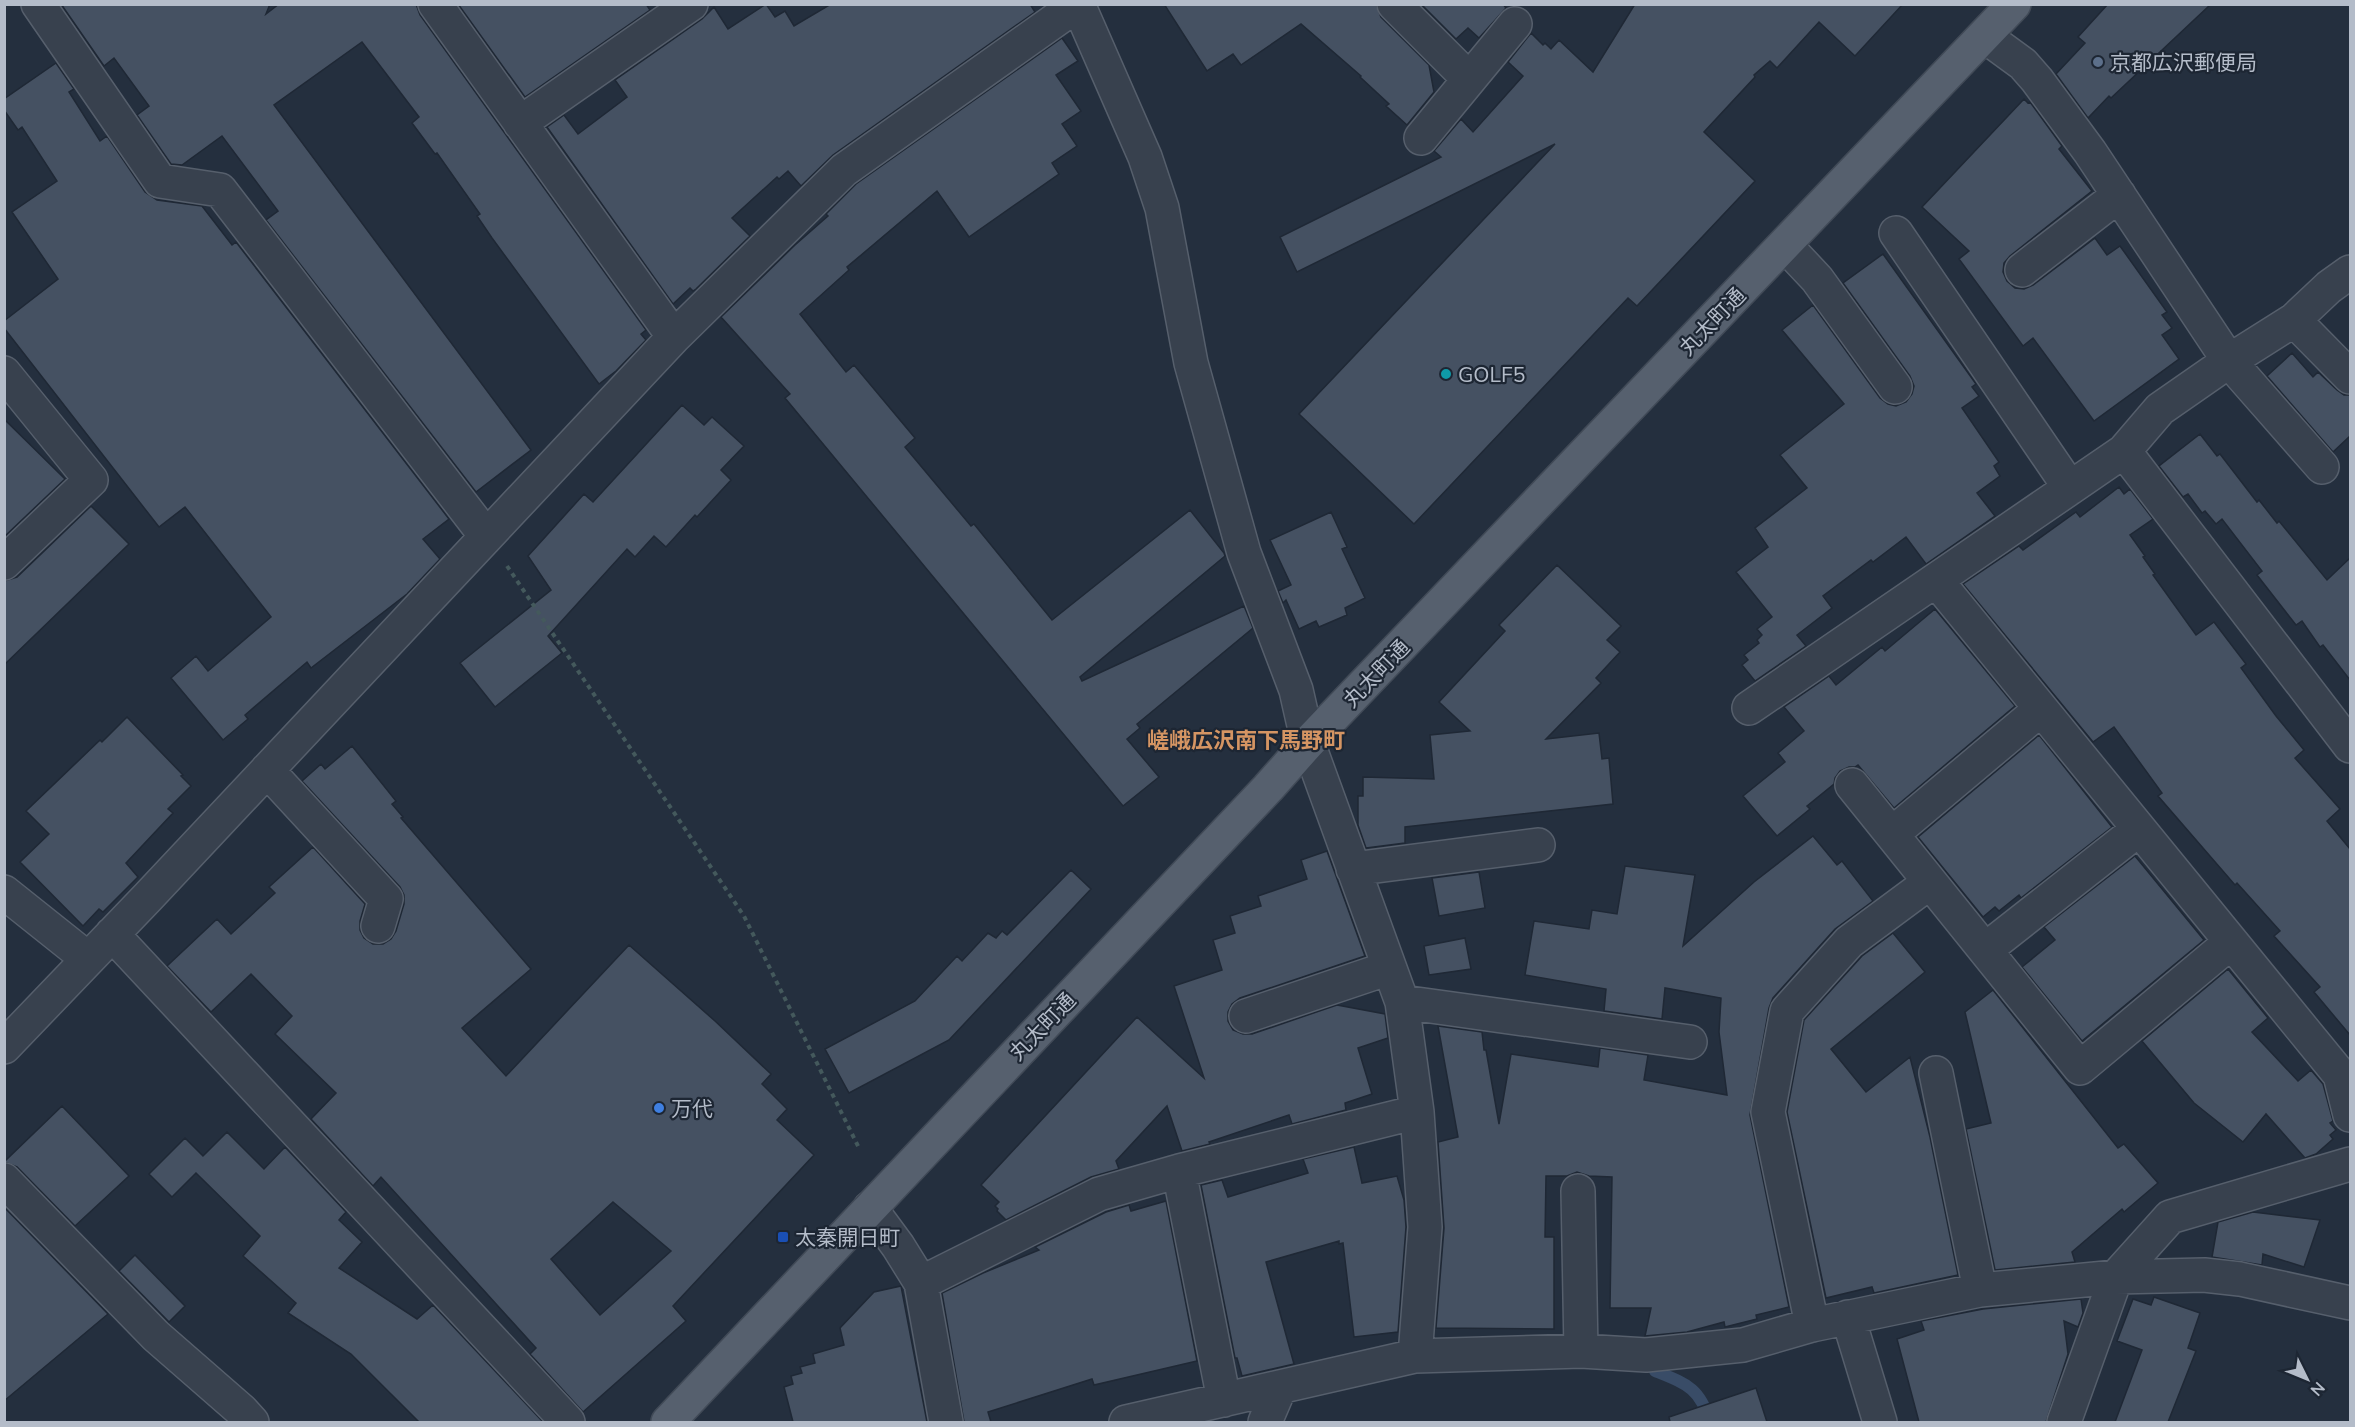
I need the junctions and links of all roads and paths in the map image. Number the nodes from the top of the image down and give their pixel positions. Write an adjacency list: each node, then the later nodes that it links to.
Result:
1 (38, 4): 26 (street)
2 (435, 4): 10 (street)
3 (691, 4): 10 (street)
4 (1078, 4): 18 (street); 31 (street)
5 (1394, 4): 9 (street)
6 (2014, 4): 8 (main road, 丸太町通)
7 (1515, 24): 9 (street)
8 (1986, 36): 12 (street); 14 (main road, 丸太町通)
9 (1470, 79): 11 (street)
10 (520, 123): 18 (street)
11 (1421, 138)
12 (2119, 195): 15 (street); 19 (street)
13 (1896, 233): 25 (street)
14 (1785, 246): 22 (street); 31 (main road, 丸太町通)
15 (2022, 270)
16 (2350, 272): 17 (street)
17 (2294, 320): 19 (street); 21 (street)
18 (674, 337): 26 (street)
19 (2229, 360): 23 (street); 24 (street)
20 (4, 373): 27 (street)
21 (2350, 378)
22 (1894, 387)
23 (2124, 451): 25 (street); 32 (street)
24 (2322, 467)
25 (2070, 488): 28 (street)
26 (486, 536): 33 (street); 54 (path)
27 (4, 563)
28 (1936, 580): 29 (street); 30 (street)
29 (1749, 708)
30 (2041, 709): 35 (street); 36 (street)
31 (1308, 742): 38 (street); 59 (main road, 丸太町通)
32 (2350, 746)
33 (267, 770): 41 (street); 42 (street)
34 (1852, 785): 36 (street)
35 (2139, 829): 43 (street); 44 (street)
36 (1892, 834): 39 (street)
37 (1538, 845): 38 (street)
38 (1353, 869): 46 (street)
39 (1930, 882): 44 (street); 65 (street)
40 (4, 892): 45 (street)
41 (378, 926)
42 (112, 934): 45 (street); 71 (street)
43 (2231, 942): 44 (street); 53 (street)
44 (1985, 950)
45 (88, 959): 50 (street)
46 (1389, 968): 47 (street); 48 (street)
47 (1402, 1002): 49 (street); 52 (street)
48 (1246, 1016)
49 (1690, 1042)
50 (4, 1047)
51 (1936, 1073): 62 (street)
52 (1417, 1112): 56 (street); 67 (street)
53 (2350, 1114)
54 (860, 1150)
55 (2350, 1164): 60 (street)
56 (1179, 1171): 61 (street); 69 (street)
57 (4, 1180): 70 (street)
58 (1578, 1191): 66 (street)
59 (870, 1208): 61 (street); 72 (main road, 丸太町通)
60 (2116, 1277): 62 (street); 63 (street); 77 (street)
61 (921, 1282): 73 (street)
62 (1980, 1290): 64 (street)
63 (2350, 1303)
64 (1848, 1317): 65 (street); 76 (street)
65 (1812, 1325): 66 (street)
66 (1581, 1351): 67 (street)
67 (1416, 1356): 68 (street)
68 (1280, 1387): 69 (street); 75 (street)
69 (1224, 1400): 74 (street)
70 (252, 1422)
71 (568, 1422)
72 (668, 1422)
73 (946, 1422)
74 (1126, 1422)
75 (1265, 1422)
76 (1880, 1422)
77 (2064, 1422)

